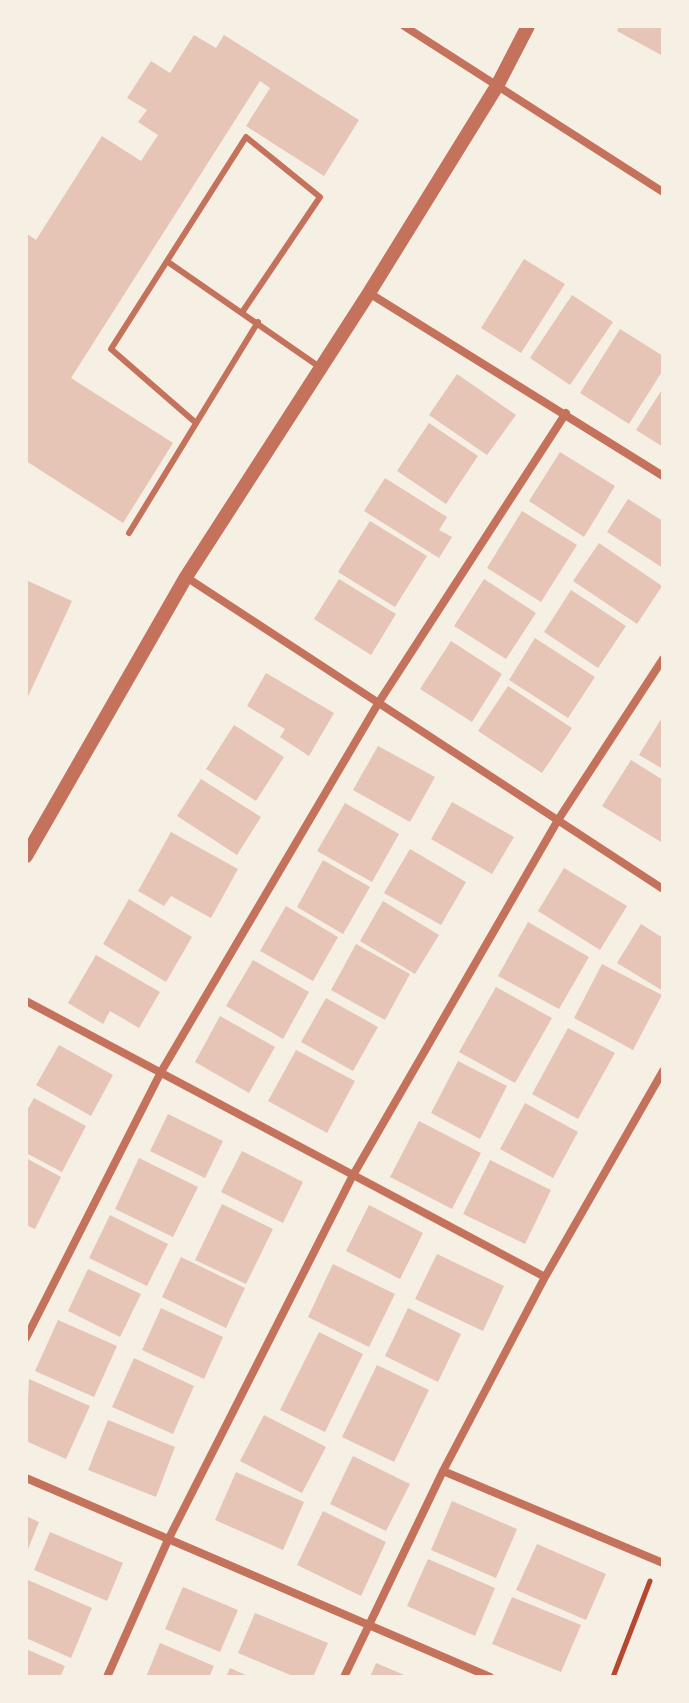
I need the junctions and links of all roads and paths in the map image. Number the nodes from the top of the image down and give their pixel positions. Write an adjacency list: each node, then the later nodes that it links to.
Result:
1 (404, 26): 3 (street)
2 (528, 26): 3 (street)
3 (497, 86): 4 (street); 6 (street)
4 (663, 192)
5 (168, 262): 7 (lane); 7 (lane); 11 (lane)
6 (369, 293): 9 (street); 10 (street)
7 (243, 311): 8 (lane)
8 (258, 322): 9 (lane); 11 (lane)
9 (321, 368): 14 (street)
10 (566, 413): 12 (street); 16 (street)
11 (196, 423): 13 (lane)
12 (663, 476)
13 (129, 533)
14 (186, 577): 16 (street); 18 (street)
15 (663, 659): 17 (street)
16 (379, 702): 17 (street); 22 (street)
17 (558, 820): 19 (street); 25 (street)
18 (26, 856)
19 (663, 889)
20 (26, 1001): 22 (street)
21 (663, 1071): 23 (street)
22 (161, 1072): 25 (street); 27 (street)
23 (654, 1086): 24 (street); 26 (street)
24 (663, 1091)
25 (352, 1177): 26 (street); 30 (street)
26 (545, 1277): 28 (street)
27 (26, 1338)
28 (443, 1471): 31 (street); 32 (street)
29 (26, 1478): 30 (street)
30 (168, 1540): 32 (street); 33 (street)
31 (660, 1562): 36 (path)
32 (367, 1625): 34 (street); 35 (street)
33 (107, 1677)
34 (344, 1677)
35 (490, 1677)
36 (613, 1677)

